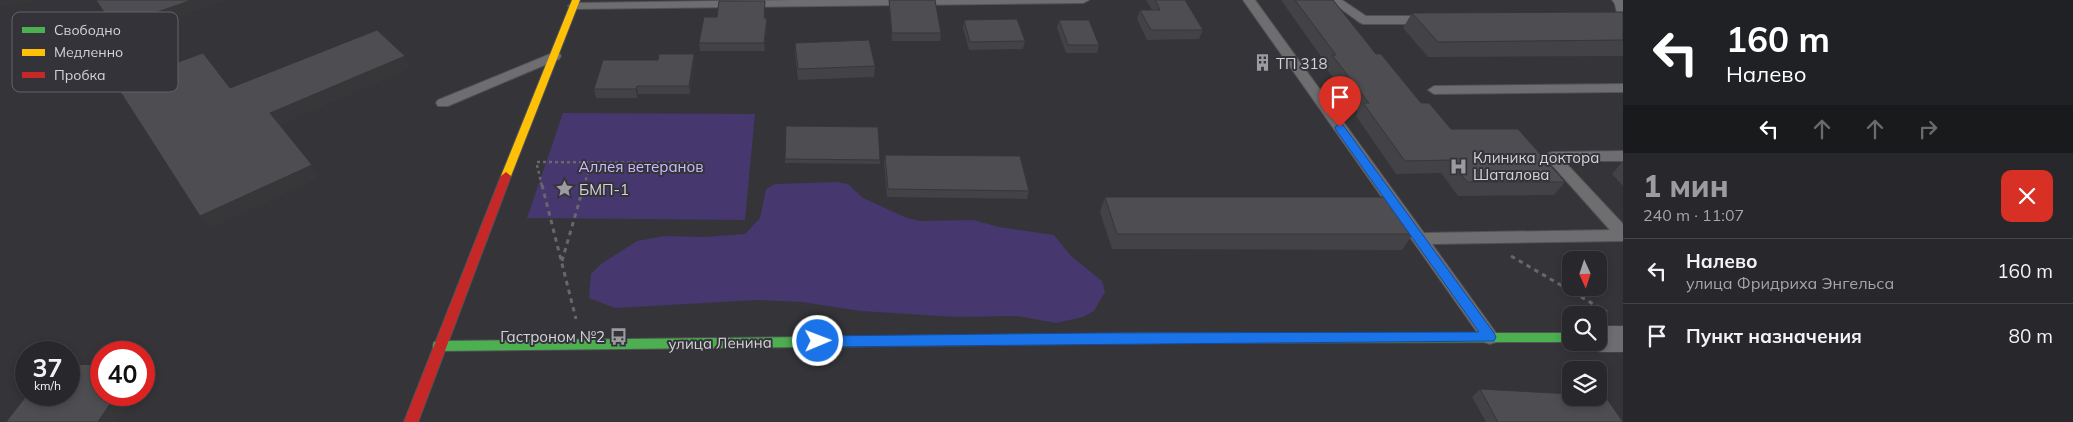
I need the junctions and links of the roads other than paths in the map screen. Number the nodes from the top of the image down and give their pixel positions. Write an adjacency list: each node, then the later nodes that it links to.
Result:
1 (1083, 0): 4 (lane)
2 (1249, 0): 12 (lane)
3 (1335, 0): 5 (lane)
4 (575, 3): 6 (street)
5 (1440, 20)
6 (556, 56): 9 (lane); 15 (street)
7 (1623, 88): 8 (lane)
8 (1434, 90)
9 (443, 103)
10 (1623, 156): 11 (lane)
11 (1623, 234): 12 (lane)
12 (1419, 239): 13 (lane)
13 (1490, 337): 14 (street, улица Ленина); 15 (street, улица Ленина)
14 (1562, 338)
15 (439, 346): 16 (street)
16 (411, 422)

